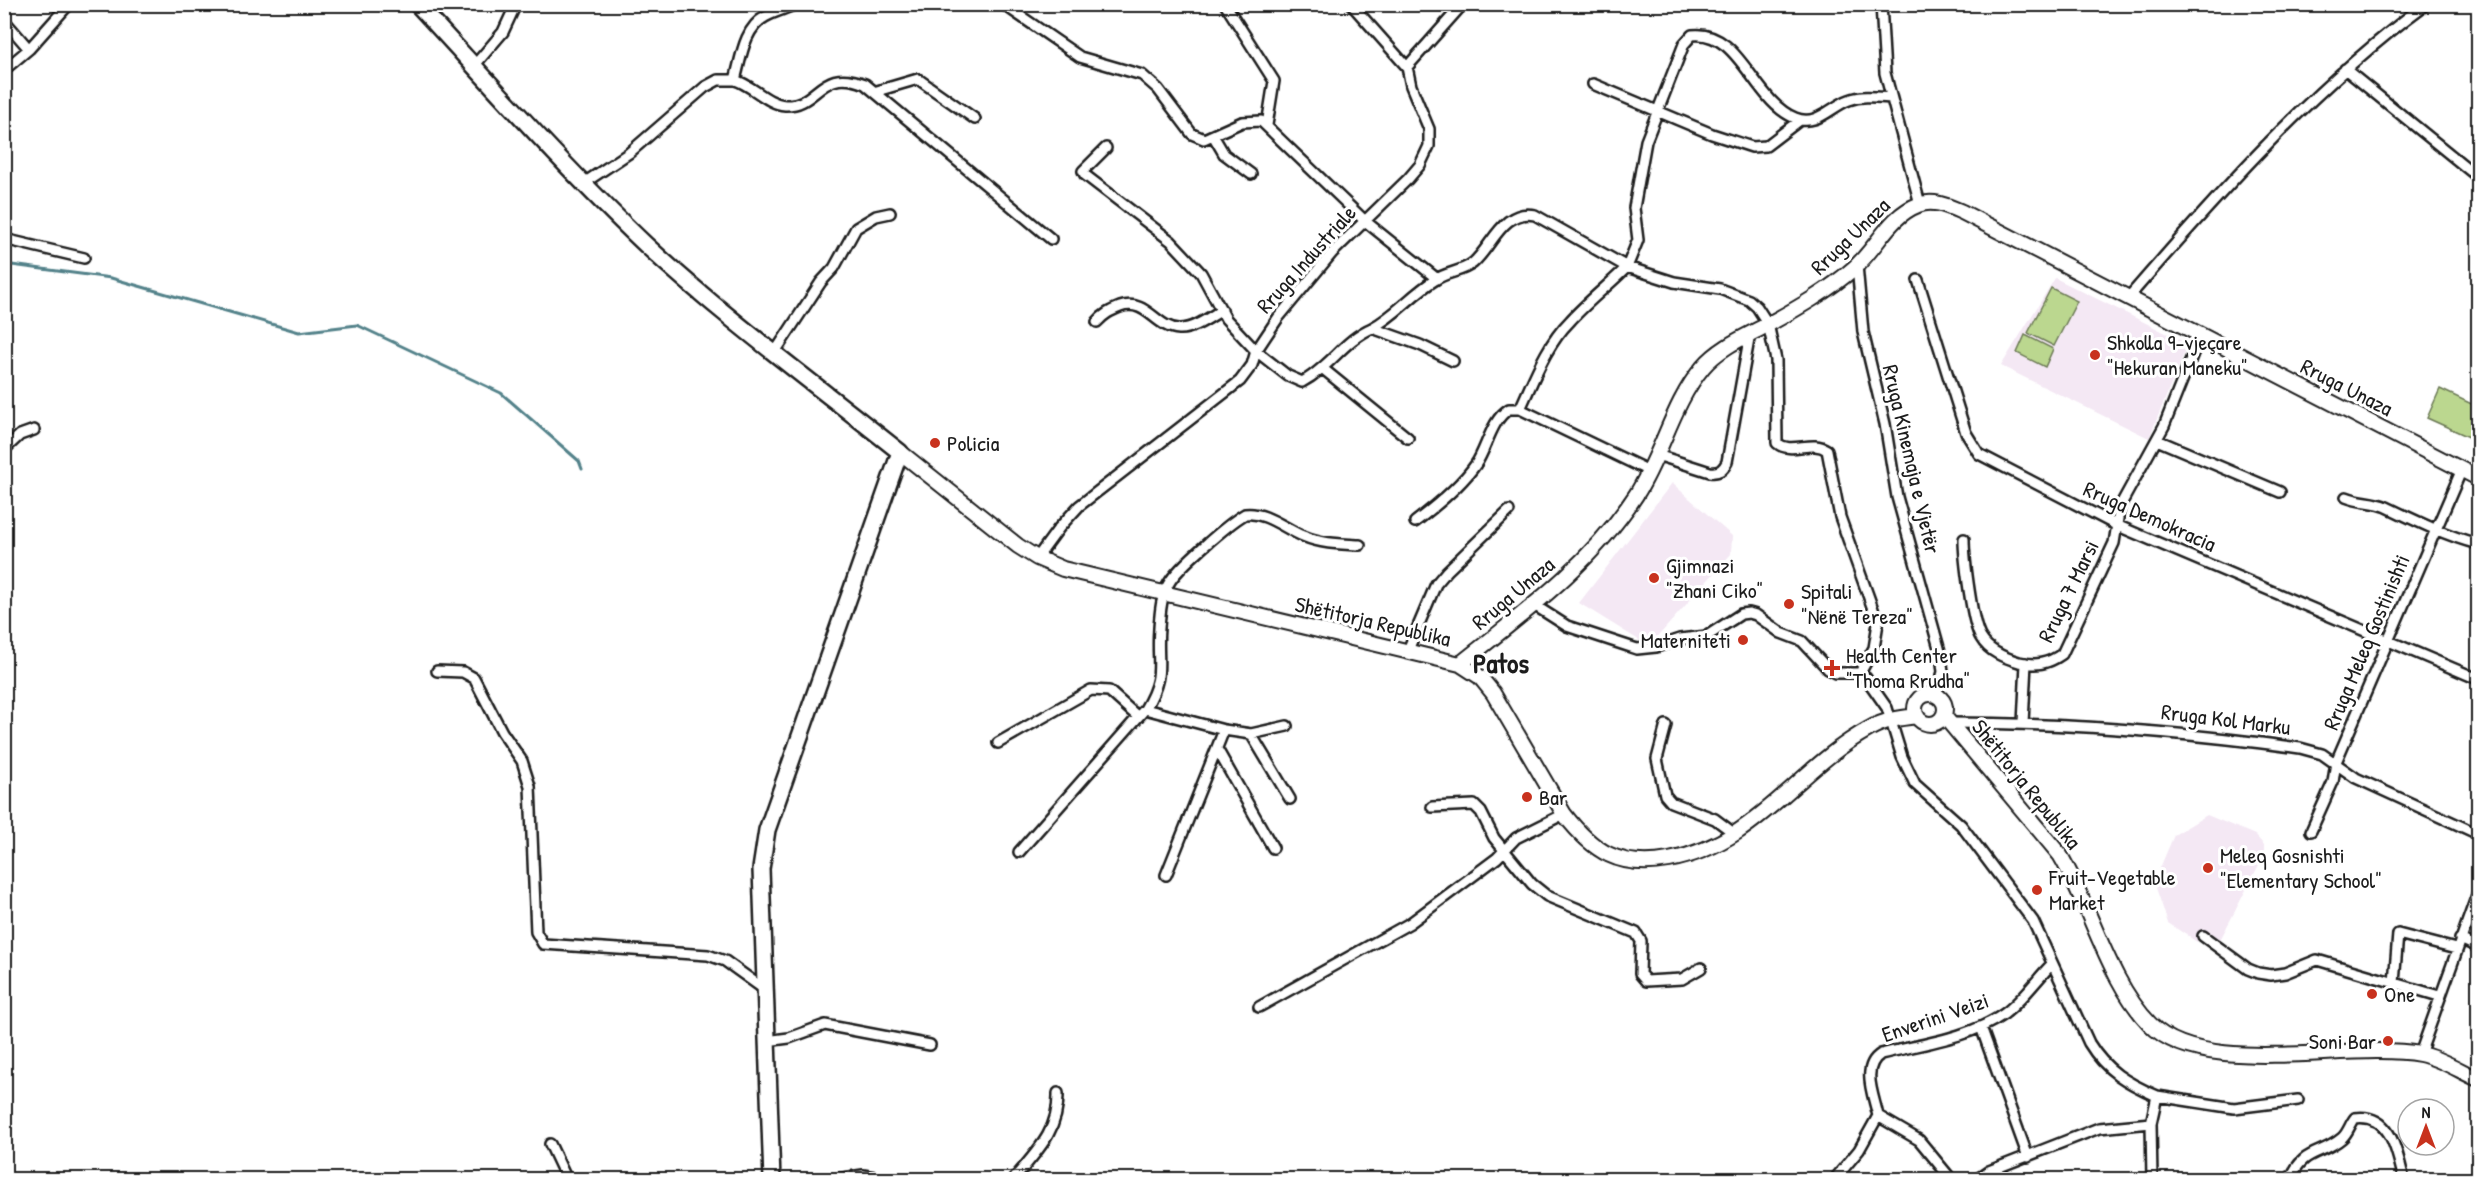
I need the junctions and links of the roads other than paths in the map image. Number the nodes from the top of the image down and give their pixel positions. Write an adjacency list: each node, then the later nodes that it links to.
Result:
1 (69, 4): 12 (street)
2 (417, 4): 13 (main road)
3 (516, 4): 13 (street)
4 (796, 4): 17 (street)
5 (1003, 4): 25 (street)
6 (1225, 4): 24 (street)
7 (1351, 4): 14 (street, Rruga Industriale)
8 (1463, 4): 14 (street)
9 (1881, 4): 20 (street)
10 (2426, 4): 15 (street)
11 (4, 20): 12 (street)
12 (29, 49): 16 (street)
13 (474, 66): 29 (main road)
14 (1407, 67): 32 (street, Rruga Industriale)
15 (2345, 69): 28 (street); 40 (street)
16 (4, 70)
17 (735, 80): 19 (street); 29 (street)
18 (1593, 84): 21 (street)
19 (877, 92): 22 (street); 34 (street)
20 (1890, 98): 23 (street); 30 (street)
21 (1657, 111): 23 (street); 23 (street); 37 (street)
22 (975, 118)
23 (1800, 120)
24 (1267, 125): 25 (street); 32 (street)
25 (1214, 137): 27 (street)
26 (1106, 148): 41 (street)
27 (1251, 174)
28 (2478, 177)
29 (584, 183): 48 (main road)
30 (1920, 204): 36 (main road, Rruga Unaza); 40 (main road, Rruga Unaza)
31 (890, 213): 48 (street)
32 (1365, 221): 38 (street); 47 (street, Rruga Industriale)
33 (4, 239): 35 (street)
34 (1051, 239)
35 (84, 258)
36 (1857, 265): 43 (main road, Rruga Unaza); 80 (street, Rruga Kinemaja e Vjetër)
37 (1627, 267): 38 (street); 43 (street); 51 (street)
38 (1436, 278): 44 (street)
39 (1918, 280): 65 (street, Rruga Demokracia)
40 (2128, 298): 46 (main road, Rruga Unaza)
41 (1222, 310): 42 (street); 47 (street)
42 (1097, 321)
43 (1768, 324): 45 (main road, Rruga Unaza); 78 (street)
44 (1372, 328): 49 (street); 50 (street)
45 (1750, 334): 57 (main road, Rruga Unaza); 57 (street)
46 (2200, 336): 54 (street, Rruga 7 Marsi); 58 (main road, Rruga Unaza)
47 (1256, 351): 50 (street); 70 (street, Rruga Industriale)
48 (775, 352): 56 (main road)
49 (1453, 361)
50 (1322, 368): 53 (street)
51 (1520, 409): 59 (street); 64 (street)
52 (34, 430): 55 (street)
53 (1408, 438)
54 (2157, 440): 61 (street); 65 (street, Rruga 7 Marsi)
55 (4, 450)
56 (900, 452): 70 (main road, Shëtitorja Republika); 111 (main road)
57 (1657, 454): 59 (main road, Rruga Unaza)
58 (2462, 469): 60 (main road, Rruga Unaza); 66 (street, Rruga Meleq Gostinishti)
59 (1649, 471): 72 (main road, Rruga Unaza)
60 (2478, 478)
61 (2280, 492)
62 (2346, 497): 66 (street)
63 (1509, 511): 74 (street)
64 (1415, 522)
65 (2116, 525): 73 (street, Rruga Demokracia); 75 (street, Rruga 7 Marsi)
66 (2435, 528): 68 (street); 73 (street, Rruga Meleq Gostinishti)
67 (1964, 539): 75 (street, Rruga 7 Marsi)
68 (2478, 544)
69 (1360, 545): 71 (street)
70 (1037, 558): 71 (main road, Shëtitorja Republika)
71 (1164, 594): 74 (main road, Shëtitorja Republika); 81 (street)
72 (1534, 605): 76 (main road, Rruga Unaza); 78 (street)
73 (2388, 638): 79 (street, Rruga Demokracia); 93 (street, Rruga Meleq Gostinishti)
74 (1408, 650): 76 (main road, Shëtitorja Republika)
75 (2026, 663): 86 (street)
76 (1460, 664): 96 (main road, Shëtitorja Republika)
77 (437, 671): 111 (street)
78 (1860, 673): 84 (street)
79 (2478, 679)
80 (1936, 695): 82 (main road); 85 (main road)
81 (1145, 709): 83 (street); 89 (street)
82 (1917, 716): 84 (main road, Shëtitorja Republika); 85 (main road)
83 (1137, 717): 91 (street); 102 (street)
84 (1891, 719): 98 (main road, Shëtitorja Republika); 108 (street)
85 (1946, 719): 86 (street, Rruga Kol Marku); 117 (main road, Shëtitorja Republika)
86 (2023, 723): 93 (street, Rruga Kol Marku)
87 (1666, 725): 98 (street)
88 (1287, 726): 90 (street)
89 (1224, 730): 90 (street); 92 (street)
90 (1251, 734): 94 (street)
91 (998, 743)
92 (1217, 749): 100 (street); 103 (street)
93 (2336, 762): 97 (street, Rruga Meleq Gostinishti); 99 (street, Rruga Kol Marku)
94 (1290, 799)
95 (1432, 807): 101 (street)
96 (1564, 814): 98 (main road, Shëtitorja Republika); 101 (street)
97 (2311, 831)
98 (1735, 834)
99 (2478, 834)
100 (1273, 848)
101 (1503, 851): 109 (street); 113 (street)
102 (1019, 852)
103 (1166, 875)
104 (2478, 892): 106 (street)
105 (2203, 936): 110 (street)
106 (2458, 944): 107 (street); 110 (street); 112 (street)
107 (2478, 947)
108 (2052, 964): 114 (street, Enverini Veizi); 120 (street)
109 (1701, 968)
110 (2394, 983): 112 (street)
111 (764, 989): 115 (main road)
112 (2439, 996): 117 (street)
113 (1259, 1007)
114 (1981, 1027): 122 (street, Enverini Veizi); 125 (street)
115 (766, 1041): 116 (street); 127 (main road)
116 (930, 1045)
117 (2420, 1054): 118 (main road, Shëtitorja Republika)
118 (2478, 1080)
119 (1058, 1093): 130 (street)
120 (2157, 1096): 121 (street); 123 (street)
121 (2298, 1100)
122 (1878, 1116): 131 (street); 132 (street)
123 (2151, 1124): 125 (street); 134 (street)
124 (550, 1144): 126 (street)
125 (2028, 1157): 133 (street)
126 (567, 1179)
127 (772, 1179)
128 (830, 1179): 129 (street)
129 (892, 1179)
130 (1013, 1179)
131 (1834, 1179)
132 (1952, 1179)
133 (1976, 1179)
134 (2152, 1179)
135 (2290, 1179): 136 (street)
136 (2404, 1179)

